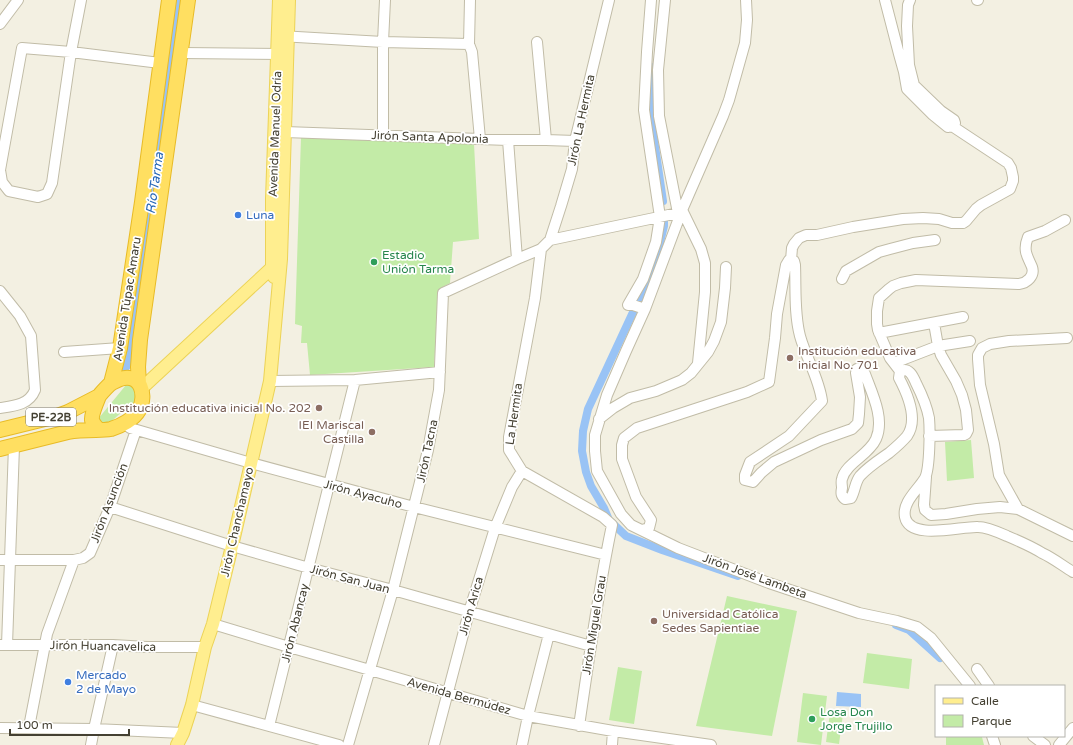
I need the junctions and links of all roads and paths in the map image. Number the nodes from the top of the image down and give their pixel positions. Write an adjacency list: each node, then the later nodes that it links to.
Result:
1 (18, 0): 15 (street)
2 (81, 0): 20 (street)
3 (169, 0): 23 (highway, Avenida Túpac Amaru / PE-22B)
4 (188, 0): 21 (highway, PE-22B)
5 (279, 0): 16 (main road, Avenida Manuel Odría)
6 (289, 0): 16 (main road, Avenida Manuel Odría)
7 (385, 0): 17 (street)
8 (470, 0): 19 (street)
9 (609, 0): 30 (street, Jirón La Hermita)
10 (651, 0): 32 (street)
11 (665, 0): 32 (street)
12 (746, 0): 32 (street)
13 (885, 0): 24 (street)
14 (910, 0): 24 (street)
15 (0, 24)
16 (283, 36): 17 (street); 22 (main road, Avenida Manuel Odría)
17 (383, 42): 19 (street); 26 (street)
18 (537, 42): 29 (street)
19 (469, 44): 27 (street)
20 (71, 52): 20 (street); 23 (street)
21 (182, 53): 22 (street); 59 (highway, PE-22B)
22 (282, 54): 25 (main road, Avenida Manuel Odría); 31 (main road, Avenida Manuel Odría)
23 (160, 63): 50 (highway, Avenida Túpac Amaru / PE-22B)
24 (952, 126): 38 (street)
25 (285, 132): 26 (street, Jirón Santa Apolonia); 31 (main road, Avenida Manuel Odría)
26 (383, 135): 27 (street, Jirón Santa Apolonia)
27 (480, 139): 28 (street, Jirón Santa Apolonia)
28 (508, 140): 29 (street, Jirón Santa Apolonia); 37 (street)
29 (546, 140): 30 (street, Jirón Santa Apolonia)
30 (575, 142): 34 (street, Jirón La Hermita)
31 (278, 172): 39 (main road, Avenida Manuel Odría)
32 (670, 214): 34 (street); 43 (street); 43 (street); 52 (street)
33 (1065, 220): 46 (street)
34 (550, 240): 36 (street)
35 (935, 240): 41 (street)
36 (541, 249): 37 (street); 70 (street, La Hermita)
37 (517, 259): 55 (street, Jirón Tacna)
38 (791, 260): 54 (street); 78 (street)
39 (276, 263): 57 (main road, Jirón Chanchamayo); 59 (main road)
40 (726, 266): 52 (street)
41 (842, 279)
42 (0, 291): 61 (street)
43 (637, 306): 62 (street, Jirón José Lambeta)
44 (963, 318): 45 (street)
45 (934, 323): 46 (street); 49 (street)
46 (879, 332): 53 (street)
47 (1067, 338): 75 (street)
48 (970, 341): 49 (street)
49 (938, 346): 53 (street); 66 (street)
50 (120, 348): 51 (street); 58 (highway, Avenida Túpac Amaru / PE-22B)
51 (64, 352)
52 (698, 363): 62 (street)
53 (894, 363): 54 (street)
54 (900, 371): 66 (street)
55 (440, 372): 56 (street); 74 (street, Jirón Tacna)
56 (355, 380): 57 (street); 72 (street, Jirón Abancay)
57 (270, 381): 69 (main road, Jirón Chanchamayo)
58 (111, 383): 59 (highway); 60 (highway, PE-22B)
59 (141, 385): 63 (highway, PE-22B)
60 (100, 396): 64 (highway, PE-22B); 65 (highway, PE-22B)
61 (0, 408)
62 (599, 419): 78 (street, Jirón José Lambeta)
63 (130, 426): 65 (highway, PE-22B); 69 (street, Jirón Ayacuho); 73 (street, Jirón Asunción)
64 (0, 430)
65 (99, 430): 67 (highway, PE-22B)
66 (929, 436): 71 (street)
67 (14, 446): 68 (highway, PE-22B); 82 (street)
68 (0, 449)
69 (251, 463): 72 (street, Jirón Ayacuho); 80 (main road, Jirón Chanchamayo)
70 (522, 471): 76 (street, La Hermita); 77 (street, Jirón Arica)
71 (926, 477): 75 (street); 85 (street)
72 (329, 484): 74 (street, Jirón Ayacuho); 84 (street, Jirón Abancay)
73 (110, 507): 80 (street, Jirón San Juan); 83 (street, Jirón Asunción)
74 (414, 507): 77 (street, Jirón Ayacuho); 86 (street, Jirón Tacna)
75 (1018, 509): 79 (street)
76 (612, 525): 81 (street, Jirón Miguel Grau)
77 (495, 528): 81 (street, Jirón Ayacuho); 87 (street, Jirón Arica)
78 (642, 530): 98 (street, Jirón José Lambeta)
79 (1073, 536)
80 (232, 546): 84 (street, Jirón San Juan); 88 (main road, Jirón Chanchamayo)
81 (606, 555): 93 (street, Jirón Miguel Grau)
82 (5, 560): 83 (street); 90 (street)
83 (74, 560): 91 (street)
84 (309, 568): 86 (street, Jirón San Juan); 94 (street, Jirón Abancay)
85 (1073, 572)
86 (392, 590): 87 (street, Jirón San Juan); 97 (street, Jirón Tacna)
87 (469, 612): 89 (street, Jirón San Juan); 100 (street, Jirón Arica)
88 (213, 624): 94 (street, Avenida Bermúdez); 95 (main road, Jirón Chanchamayo)
89 (549, 634): 93 (street, Jirón San Juan); 102 (street)
90 (3, 645): 91 (street, Jirón Huancavelica)
91 (45, 645): 92 (street, Jirón Huancavelica); 105 (street)
92 (113, 645): 95 (street, Jirón Huancavelica); 108 (street)
93 (590, 646): 104 (street, Jirón Miguel Grau)
94 (289, 647): 97 (street, Avenida Bermúdez); 103 (street, Jirón Abancay)
95 (205, 648): 101 (main road, Jirón Chanchamayo)
96 (977, 669): 99 (street)
97 (370, 670): 100 (street, Avenida Bermúdez); 116 (street, Jirón Tacna)
98 (969, 685)
99 (988, 685)
100 (448, 692): 102 (street, Avenida Bermúdez); 117 (street, Jirón Arica)
101 (192, 705): 103 (street); 110 (main road, Jirón Chanchamayo)
102 (528, 716): 104 (street, Avenida Bermúdez); 118 (street)
103 (269, 726): 115 (street)
104 (579, 726): 109 (street, Avenida Bermúdez)
105 (29, 727): 106 (street); 108 (street)
106 (0, 728)
107 (1073, 728): 122 (street)
108 (94, 729): 110 (street); 113 (street)
109 (613, 731): 112 (street, Avenida Bermúdez); 119 (street)
110 (183, 733): 114 (main road, Jirón Chanchamayo)
111 (1034, 737): 121 (street)
112 (676, 742): 120 (street, Avenida Bermúdez)
113 (91, 745)
114 (177, 745)
115 (339, 745)
116 (348, 745)
117 (434, 745)
118 (522, 745)
119 (612, 745)
120 (711, 745)
121 (1045, 745)
122 (1059, 745)

